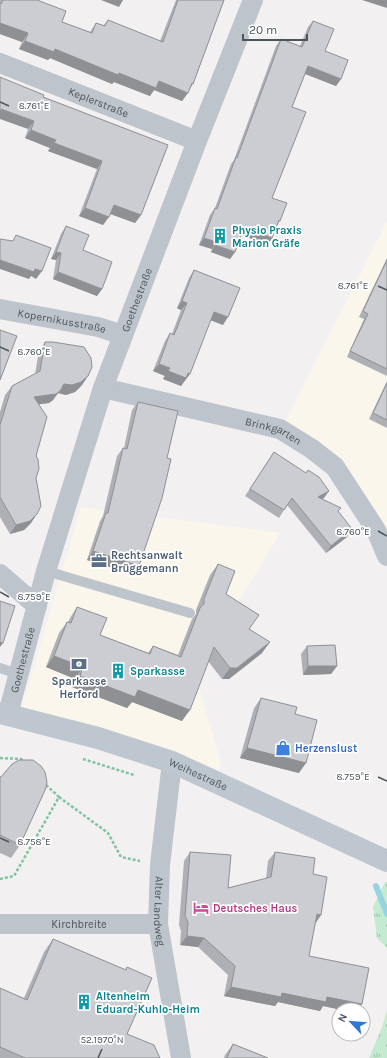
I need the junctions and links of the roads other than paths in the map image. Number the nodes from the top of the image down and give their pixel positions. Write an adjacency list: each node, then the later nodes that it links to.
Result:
1 (253, 0): 3 (street, Goethestraße)
2 (0, 63): 3 (street, Keplerstraße)
3 (197, 141): 5 (street, Goethestraße)
4 (0, 309): 5 (street, Kopernikusstraße)
5 (123, 335): 6 (street, Goethestraße)
6 (103, 388): 7 (street, Brinkgarten); 8 (street, Goethestraße)
7 (387, 556)
8 (46, 571): 10 (street, Goethestraße); 11 (lane)
9 (0, 574): 10 (street)
10 (36, 606): 12 (street, Goethestraße)
11 (190, 613)
12 (9, 671): 13 (street, Goethestraße)
13 (4, 713): 14 (main road, Weihestraße)
14 (172, 762): 15 (main road, Weihestraße); 17 (street, Alter Landweg)
15 (387, 861)
16 (0, 924): 17 (street, Kirchbreite)
17 (158, 924): 18 (street, Alter Landweg)
18 (181, 1058)

